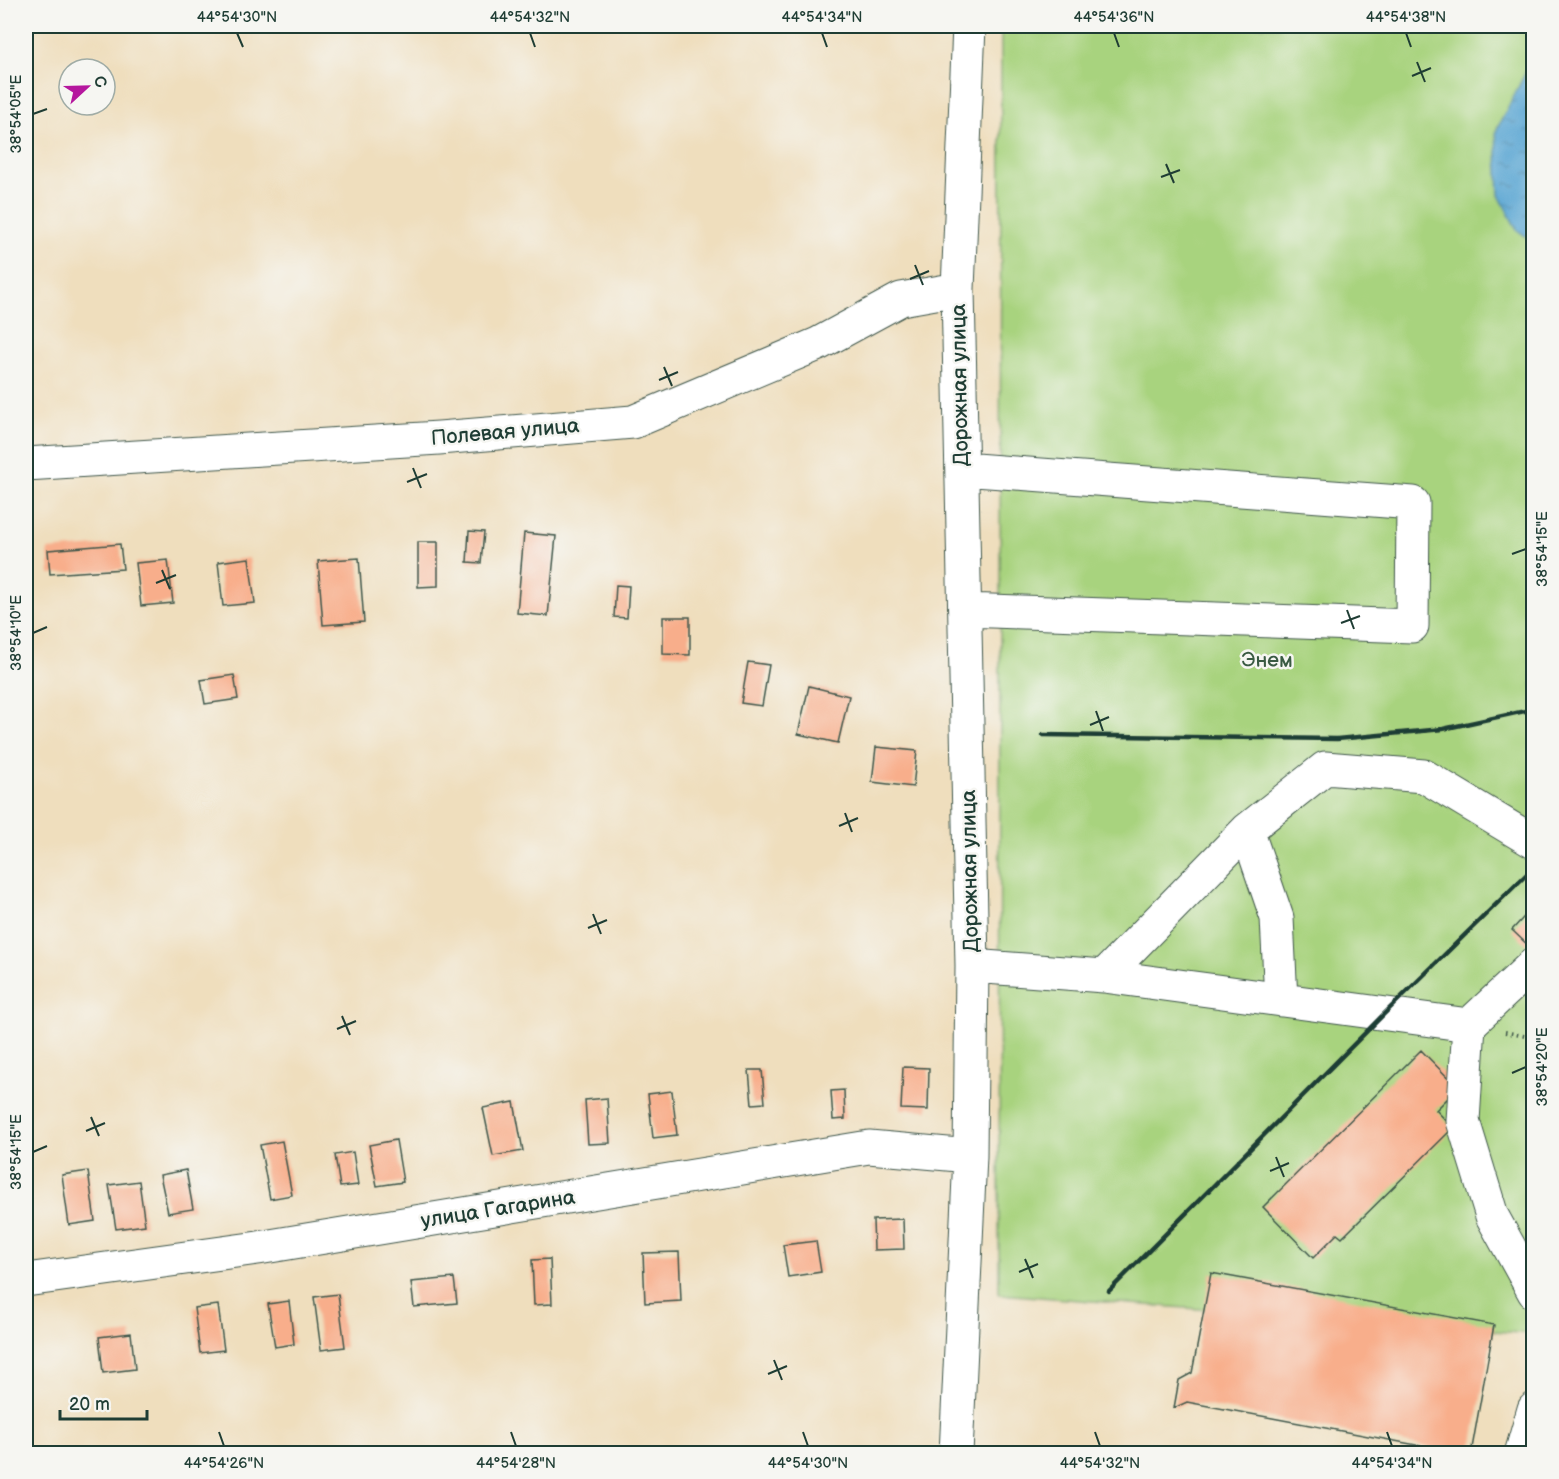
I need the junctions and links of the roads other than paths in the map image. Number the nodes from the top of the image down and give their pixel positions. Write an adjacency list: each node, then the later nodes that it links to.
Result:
1 (969, 26): 2 (street, Дорожная улица)
2 (958, 289): 3 (street, Полевая улица); 4 (street, Дорожная улица)
3 (26, 464)
4 (962, 469): 5 (street, Дорожная улица); 5 (street)
5 (965, 610): 9 (street, Дорожная улица)
6 (1247, 830): 7 (street); 10 (street); 11 (street)
7 (1533, 842)
8 (1533, 964): 12 (street)
9 (972, 966): 10 (street); 13 (street, Дорожная улица)
10 (1104, 976): 11 (street)
11 (1281, 1000): 12 (street)
12 (1469, 1025): 14 (street)
13 (970, 1156): 15 (street, улица Гагарина); 19 (street, Дорожная улица)
14 (1525, 1262): 16 (street)
15 (26, 1280)
16 (1533, 1292)
17 (1533, 1409): 18 (street)
18 (1526, 1451)
19 (956, 1454)

